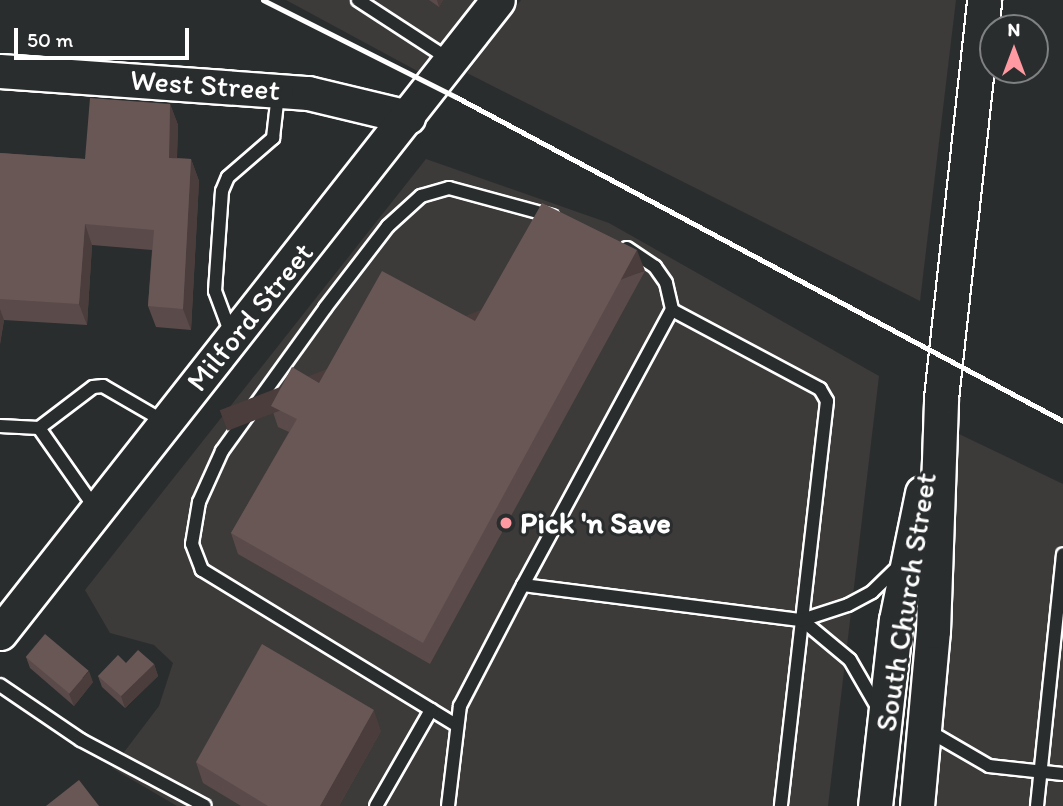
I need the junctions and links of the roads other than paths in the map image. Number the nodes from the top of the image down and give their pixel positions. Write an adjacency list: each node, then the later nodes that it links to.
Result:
1 (358, 0): 4 (lane)
2 (498, 0): 4 (main road, Milford Street)
3 (984, 0): 12 (main road, South Church Street)
4 (453, 62): 7 (main road, Milford Street)
5 (0, 71): 6 (main road, West Street)
6 (279, 90): 7 (main road, West Street); 11 (lane)
7 (408, 117): 11 (main road, Milford Street)
8 (570, 223): 24 (lane)
9 (617, 244): 10 (lane)
10 (672, 310): 19 (lane); 20 (lane)
11 (233, 339): 13 (main road, Milford Street)
12 (941, 398): 17 (main road, South Church Street); 26 (main road, South Church Street)
13 (165, 422): 15 (lane); 16 (main road, Milford Street)
14 (0, 426): 15 (lane)
15 (39, 428): 16 (lane)
16 (97, 511): 21 (main road, Milford Street)
17 (910, 553): 20 (lane); 27 (main road, South Church Street)
18 (1063, 554): 22 (lane)
19 (523, 585): 20 (lane); 25 (lane)
20 (802, 620): 27 (lane); 33 (lane)
21 (0, 633)
22 (1058, 661): 28 (lane)
23 (0, 685): 30 (lane)
24 (431, 710): 25 (lane); 31 (lane)
25 (456, 725): 32 (lane)
26 (924, 728): 28 (lane); 35 (main road, South Church Street)
27 (883, 733): 34 (main road, South Church Street)
28 (1041, 772): 29 (lane); 36 (lane)
29 (1063, 774)
30 (205, 806)
31 (376, 806)
32 (448, 806)
33 (782, 806)
34 (875, 806)
35 (917, 806)
36 (1037, 806)

